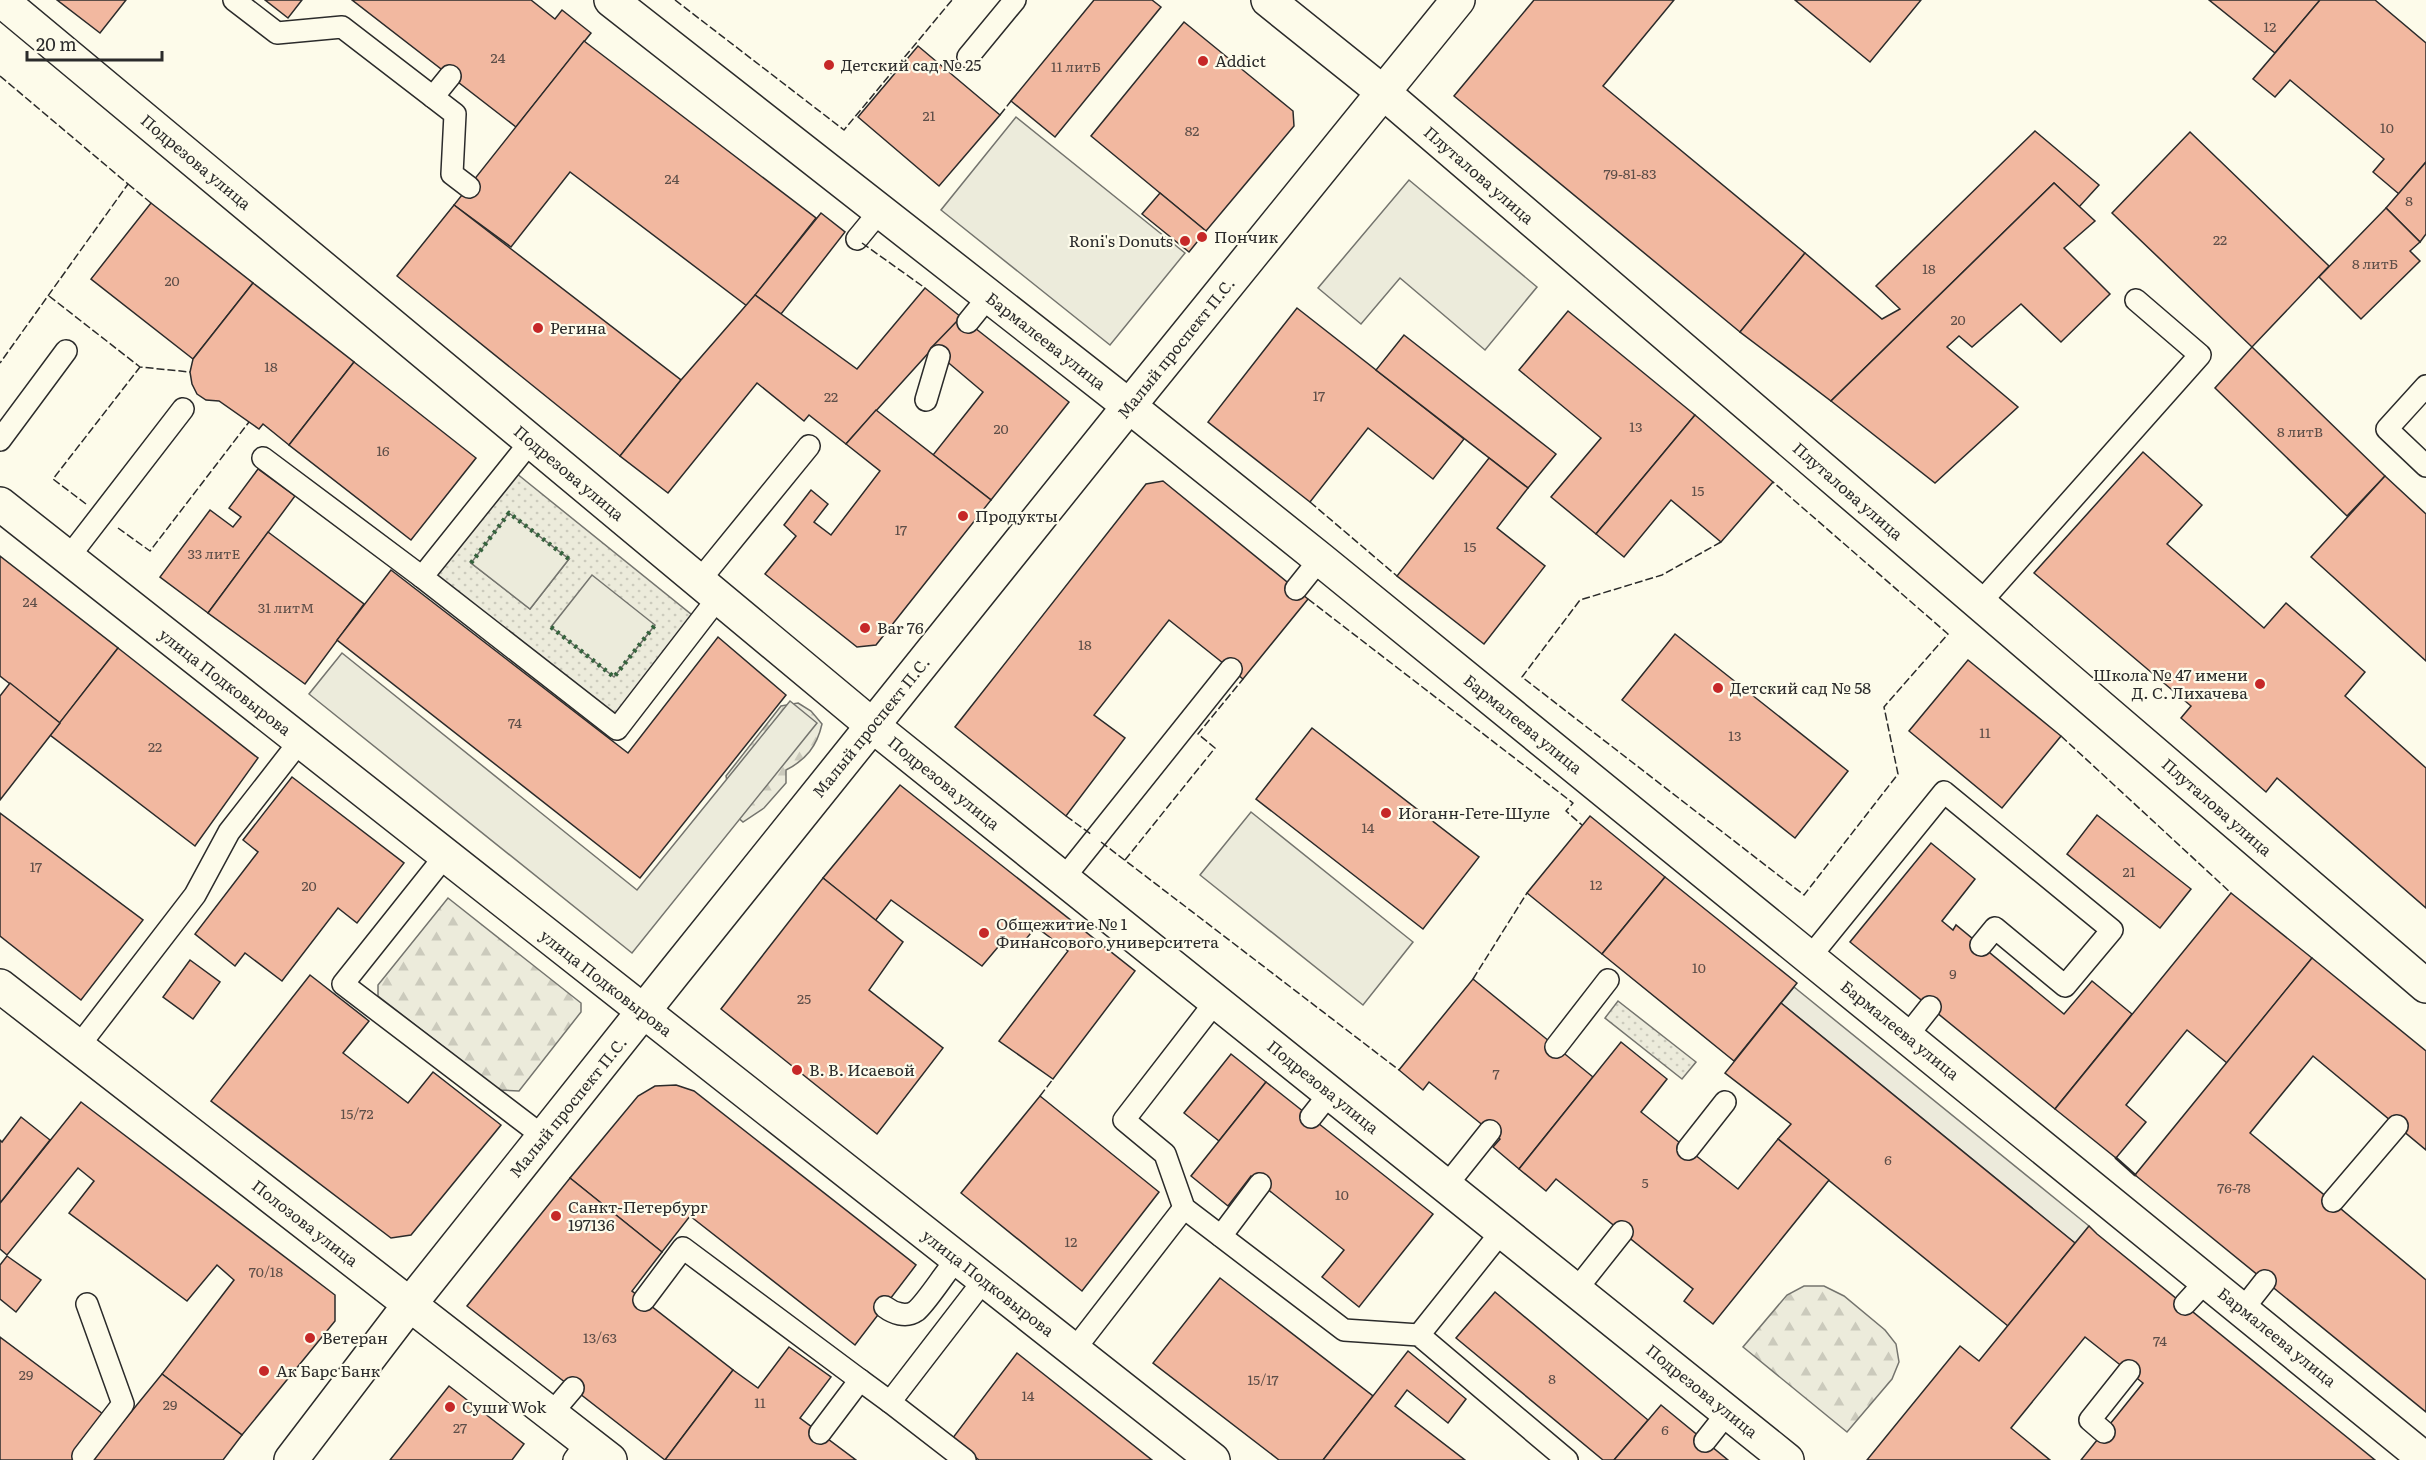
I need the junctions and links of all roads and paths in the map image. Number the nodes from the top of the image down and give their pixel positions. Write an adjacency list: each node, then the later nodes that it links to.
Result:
1 (234, 0): 10 (lane)
2 (611, 0): 12 (street, Бармалеева улица)
3 (1015, 0): 7 (lane)
4 (1268, 0): 9 (street, Плуталова улица)
5 (1458, 0): 9 (street, Малый проспект П.С.)
6 (5, 5): 24 (street, Подрезова улица)
7 (968, 57)
8 (450, 76): 10 (lane)
9 (1384, 93): 21 (street, Малый проспект П.С.); 34 (street, Плуталова улица)
10 (433, 97): 11 (lane)
11 (469, 187)
12 (880, 211): 13 (lane); 14 (street, Бармалеева улица)
13 (857, 239)
14 (989, 297): 16 (lane); 21 (street, Бармалеева улица)
15 (2136, 300): 34 (lane)
16 (968, 322)
17 (66, 351): 23 (lane)
18 (939, 356): 20 (lane)
19 (2426, 386): 27 (lane)
20 (926, 400)
21 (1129, 406): 30 (street, Бармалеева улица); 36 (street, Малый проспект П.С.)
22 (183, 409): 29 (lane)
23 (0, 440)
24 (531, 441): 31 (lane); 32 (street, Подрезова улица)
25 (809, 446): 32 (lane)
26 (262, 458): 31 (lane)
27 (2426, 466)
28 (0, 504): 29 (street, улица Подковырова)
29 (68, 558): 37 (street, улица Подковырова)
30 (1320, 559): 33 (lane); 41 (street, Бармалеева улица)
31 (422, 576): 32 (lane)
32 (709, 589): 36 (street, Подрезова улица)
33 (1296, 589)
34 (1979, 604): 44 (street, Плуталова улица)
35 (1231, 669): 39 (lane)
36 (873, 726): 39 (street, Подрезова улица); 47 (street, Малый проспект П.С.)
37 (300, 741): 38 (street, улица Подковырова); 49 (lane)
38 (445, 856): 47 (street, улица Подковырова); 54 (lane)
39 (1064, 879): 45 (street, Подрезова улица)
40 (1981, 945): 41 (lane)
41 (1810, 957): 48 (street, Бармалеева улица)
42 (1608, 980): 50 (lane)
43 (0, 986): 49 (street, Полозова улица)
44 (2426, 986)
45 (1216, 1001): 57 (street, Подрезова улица); 59 (lane)
46 (1930, 1007): 48 (lane)
47 (644, 1012): 54 (street, Малый проспект П.С.); 63 (street, улица Подковырова)
48 (1907, 1036): 65 (street, Бармалеева улица)
49 (78, 1047): 70 (street, Полозова улица)
50 (1556, 1047)
51 (1725, 1102): 55 (lane)
52 (2397, 1126): 58 (lane)
53 (1490, 1131): 57 (lane)
54 (544, 1137): 70 (street, Малый проспект П.С.)
55 (1688, 1149)
56 (1260, 1184): 62 (lane)
57 (1446, 1186): 60 (street, Подрезова улица)
58 (2333, 1201)
59 (1184, 1208): 62 (lane); 75 (lane)
60 (1502, 1231): 67 (street, Подрезова улица); 74 (lane)
61 (1622, 1232): 67 (lane)
62 (1221, 1236): 74 (lane)
63 (957, 1258): 64 (street, улица Подковырова); 72 (lane)
64 (984, 1280): 75 (street, улица Подковырова); 79 (lane)
65 (2207, 1280): 71 (lane); 73 (street, Бармалеева улица)
66 (2265, 1281): 73 (lane)
67 (1576, 1290): 80 (street, Подрезова улица)
68 (644, 1300): 77 (lane)
69 (87, 1304): 86 (lane)
70 (410, 1304): 81 (street, Полозова улица); 87 (street, Малый проспект П.С.)
71 (2185, 1304)
72 (885, 1307)
73 (2243, 1309): 92 (street, Бармалеева улица)
74 (1419, 1335): 90 (lane)
75 (1074, 1350): 89 (street, улица Подковырова)
76 (2128, 1371): 82 (lane)
77 (860, 1380): 79 (lane); 83 (lane)
78 (573, 1388): 81 (lane)
79 (890, 1402): 88 (lane)
80 (1728, 1412): 84 (lane); 91 (street, Подрезова улица)
81 (551, 1414): 85 (street, Полозова улица)
82 (2104, 1432)
83 (820, 1433)
84 (1705, 1441)
85 (590, 1454)
86 (83, 1456)
87 (291, 1460)
88 (964, 1460)
89 (1213, 1460)
90 (1567, 1460)
91 (1787, 1460)
92 (2426, 1460)

